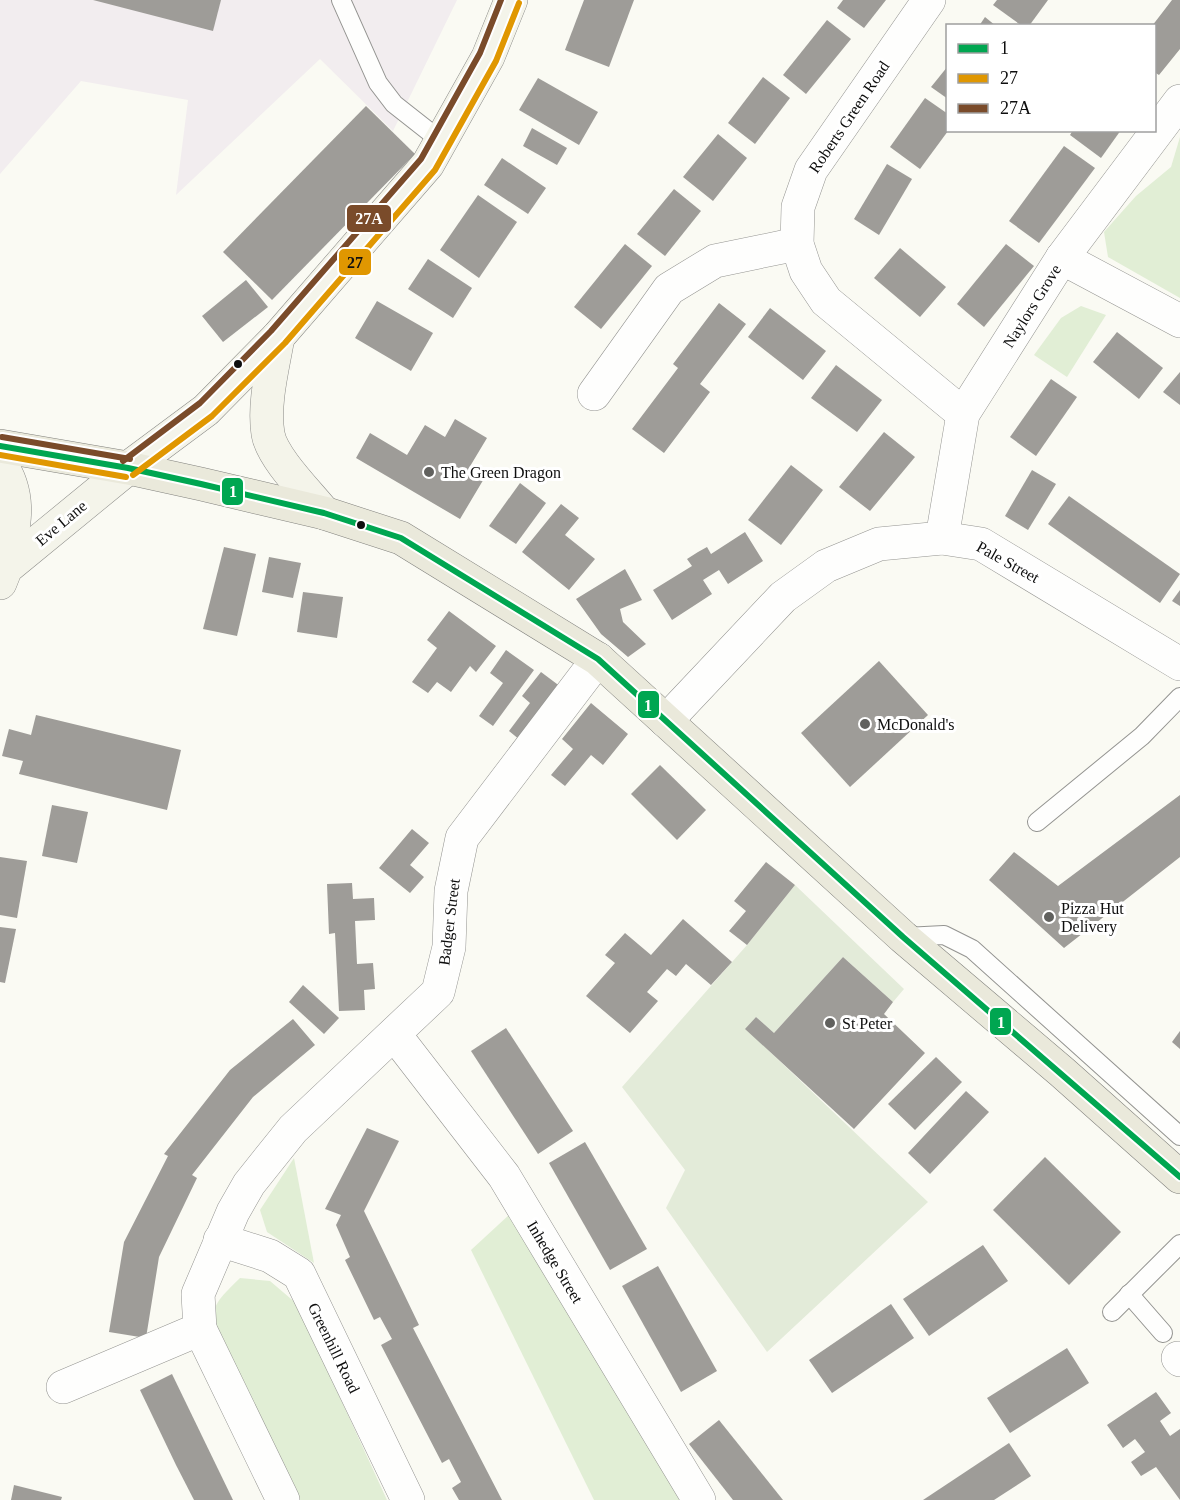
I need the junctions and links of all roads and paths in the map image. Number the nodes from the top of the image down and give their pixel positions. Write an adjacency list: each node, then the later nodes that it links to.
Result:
1 (341, 0): 5 (lane)
2 (511, 0): 5 (main road, Eve Lane)
3 (929, 0): 6 (street, Roberts Green Road)
4 (1180, 100): 7 (street, Naylors Grove)
5 (441, 141): 9 (main road, Eve Lane)
6 (797, 244): 10 (street); 11 (street, Roberts Green Road)
7 (1062, 258): 8 (street); 11 (street, Naylors Grove)
8 (1180, 321)
9 (278, 337): 14 (main road, Eve Lane); 15 (main road)
10 (594, 394)
11 (963, 414): 16 (street, Naylors Grove)
12 (0, 446): 14 (main road)
13 (0, 463): 17 (main road)
14 (128, 468): 15 (main road); 17 (main road, Eve Lane)
15 (324, 513): 18 (main road)
16 (942, 538): 19 (street, Pale Street); 21 (street, Pale Street)
17 (3, 576)
18 (598, 659): 21 (main road); 24 (street, Badger Street)
19 (1180, 664)
20 (1180, 697): 22 (lane)
21 (666, 721): 23 (main road)
22 (1037, 822)
23 (903, 937): 25 (lane); 26 (main road)
24 (395, 1035): 27 (street, Badger Street); 36 (street, Inhedge Street)
25 (1180, 1136)
26 (1180, 1177)
27 (220, 1240): 31 (street); 35 (street, Greenhill Road)
28 (1180, 1244): 29 (lane)
29 (1130, 1294): 30 (lane); 32 (lane)
30 (1112, 1312)
31 (200, 1329): 33 (street); 34 (street)
32 (1174, 1350)
33 (63, 1388)
34 (283, 1500)
35 (408, 1500)
36 (699, 1500)

